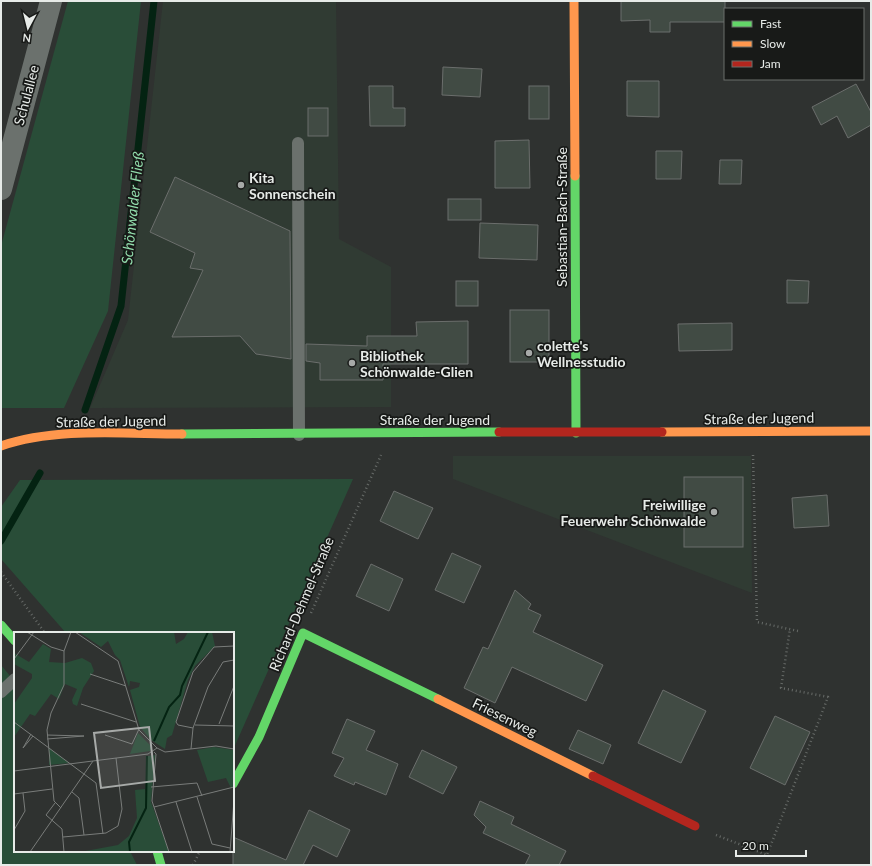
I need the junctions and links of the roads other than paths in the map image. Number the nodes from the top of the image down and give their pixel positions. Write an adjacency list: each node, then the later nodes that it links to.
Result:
1 (51, 1): 4 (street, Schulallee)
2 (574, 1): 6 (street, Sebastian-Bach-Straße)
3 (298, 143): 7 (lane)
4 (1, 189)
5 (871, 431): 6 (street, Straße der Jugend)
6 (576, 433): 7 (street, Straße der Jugend)
7 (299, 435): 8 (street, Straße der Jugend)
8 (1, 446)
9 (1, 625): 11 (street)
10 (303, 633): 14 (street, Richard-Dehmel-Straße); 15 (street, Friesenweg)
11 (14, 640)
12 (14, 680): 13 (lane)
13 (1, 692)
14 (234, 782)
15 (695, 826)
16 (157, 852): 17 (street)
17 (161, 865)

